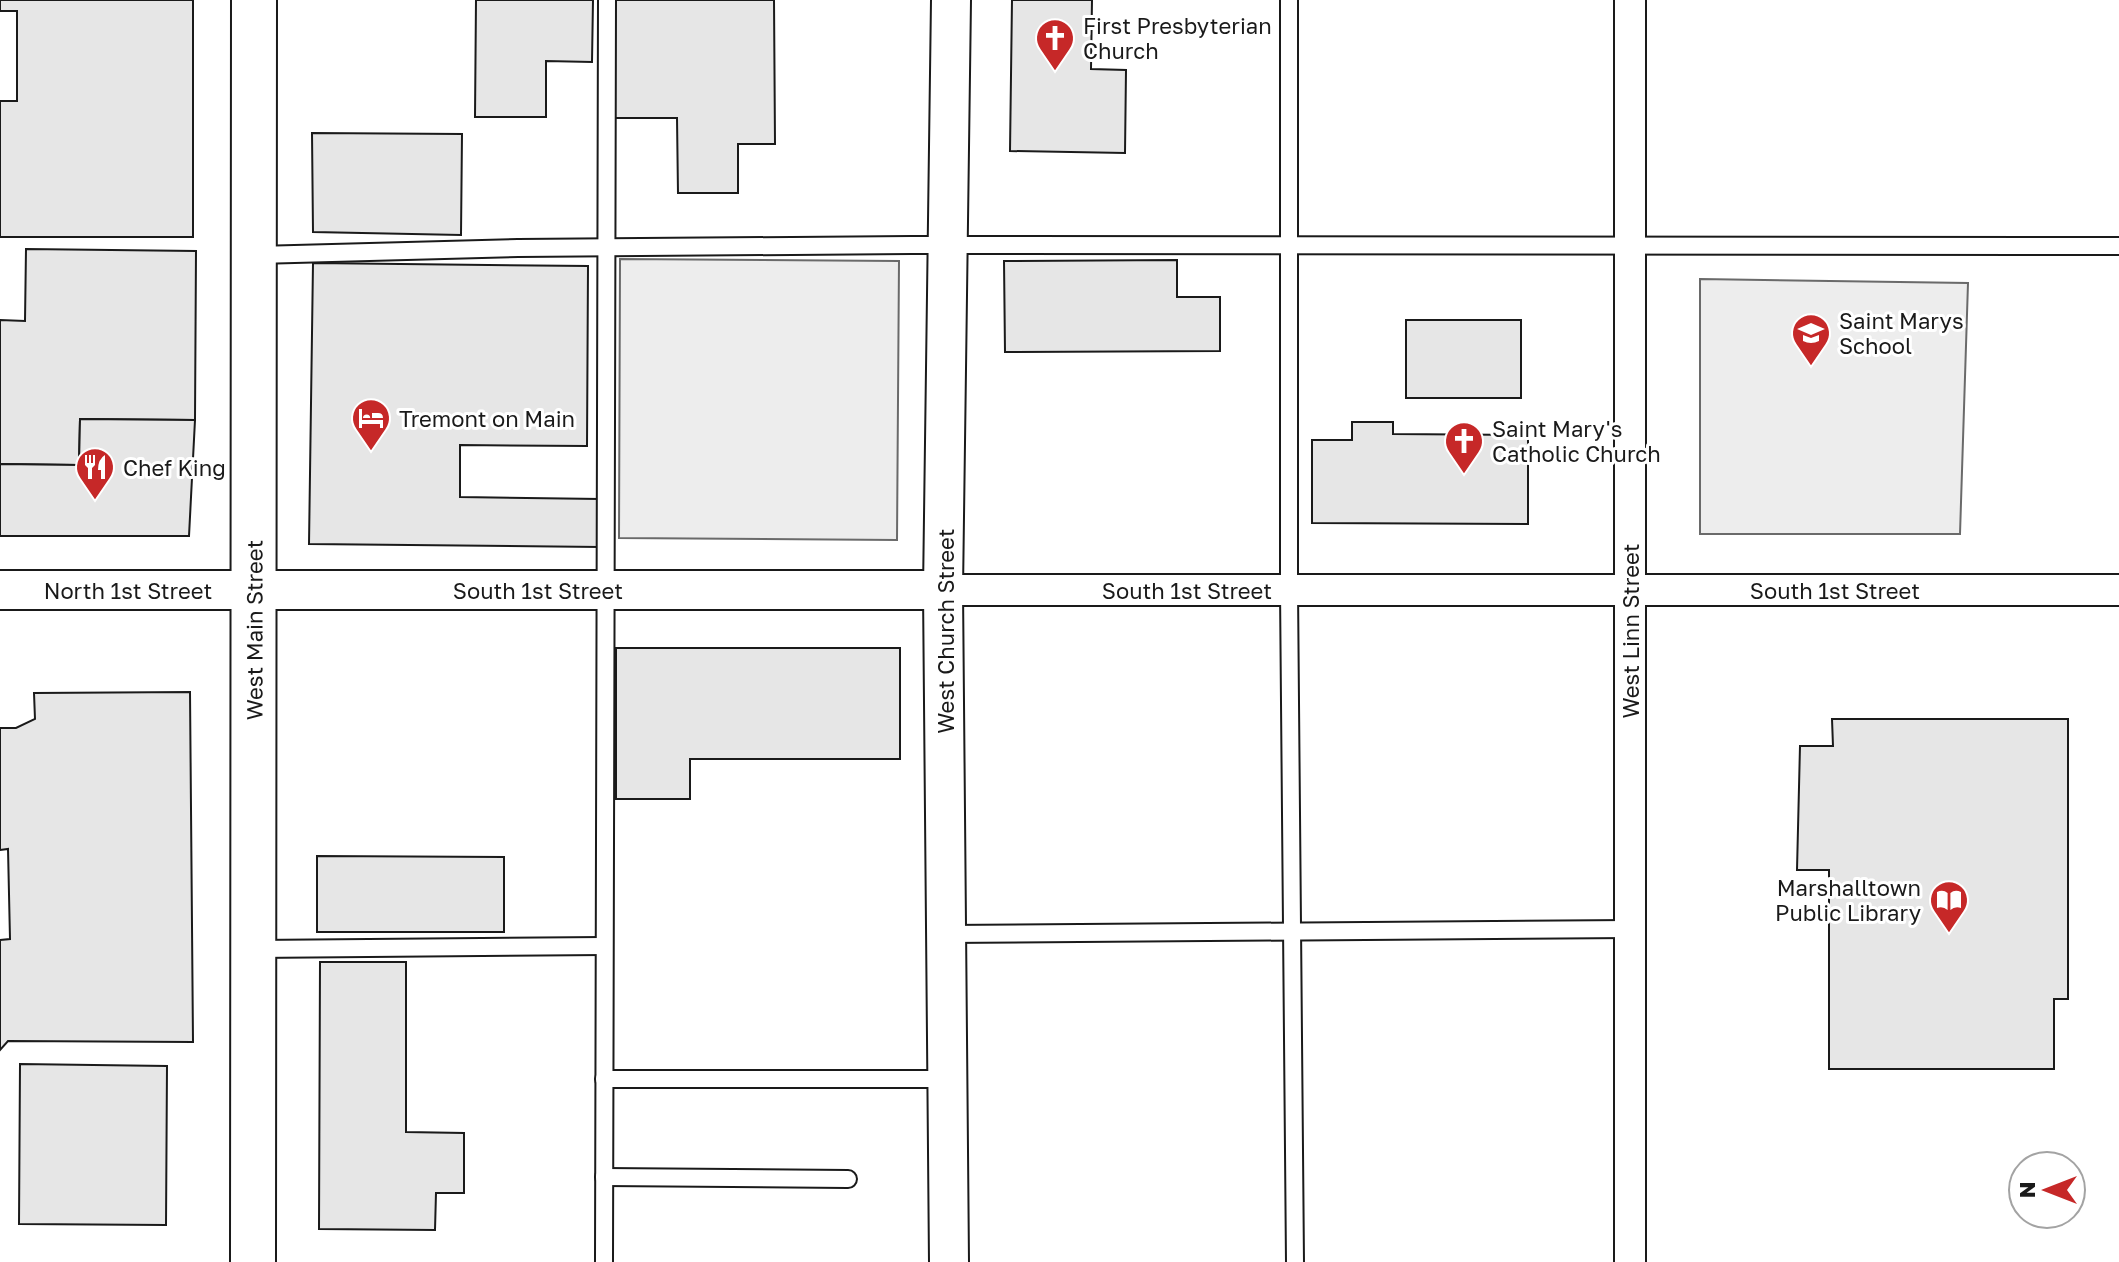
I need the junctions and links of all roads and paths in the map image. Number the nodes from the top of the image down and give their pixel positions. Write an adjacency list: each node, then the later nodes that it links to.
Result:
1 (254, 0): 11 (main road, West Main Street)
2 (607, 0): 10 (lane)
3 (951, 0): 6 (street, West Church Street)
4 (1289, 0): 7 (lane)
5 (1630, 0): 8 (street, West Linn Street)
6 (948, 245): 7 (lane); 10 (lane); 15 (street, West Church Street)
7 (1289, 245): 8 (lane); 16 (lane)
8 (1630, 246): 9 (lane); 17 (street, West Linn Street)
9 (2119, 246)
10 (606, 247): 11 (lane); 14 (lane)
11 (254, 255): 13 (main road, West Main Street)
12 (0, 590): 13 (street, North 1st Street)
13 (254, 590): 14 (street, South 1st Street); 23 (main road, West Main Street)
14 (605, 590): 15 (street, South 1st Street); 22 (lane)
15 (943, 590): 16 (street, South 1st Street); 21 (street, West Church Street)
16 (1289, 590): 17 (street, South 1st Street); 20 (lane)
17 (1629, 590): 18 (street, South 1st Street); 19 (street, West Linn Street)
18 (2119, 590)
19 (1630, 929): 20 (lane); 32 (street, West Linn Street)
20 (1292, 931): 21 (lane); 31 (lane)
21 (946, 934): 25 (street, West Church Street)
22 (604, 946): 23 (lane); 24 (lane)
23 (254, 949): 28 (main road, West Main Street)
24 (604, 1079): 25 (lane); 26 (lane)
25 (947, 1079): 30 (street, West Church Street)
26 (604, 1177): 27 (lane); 29 (lane)
27 (848, 1179)
28 (253, 1262)
29 (604, 1262)
30 (949, 1262)
31 (1295, 1262)
32 (1630, 1262)

